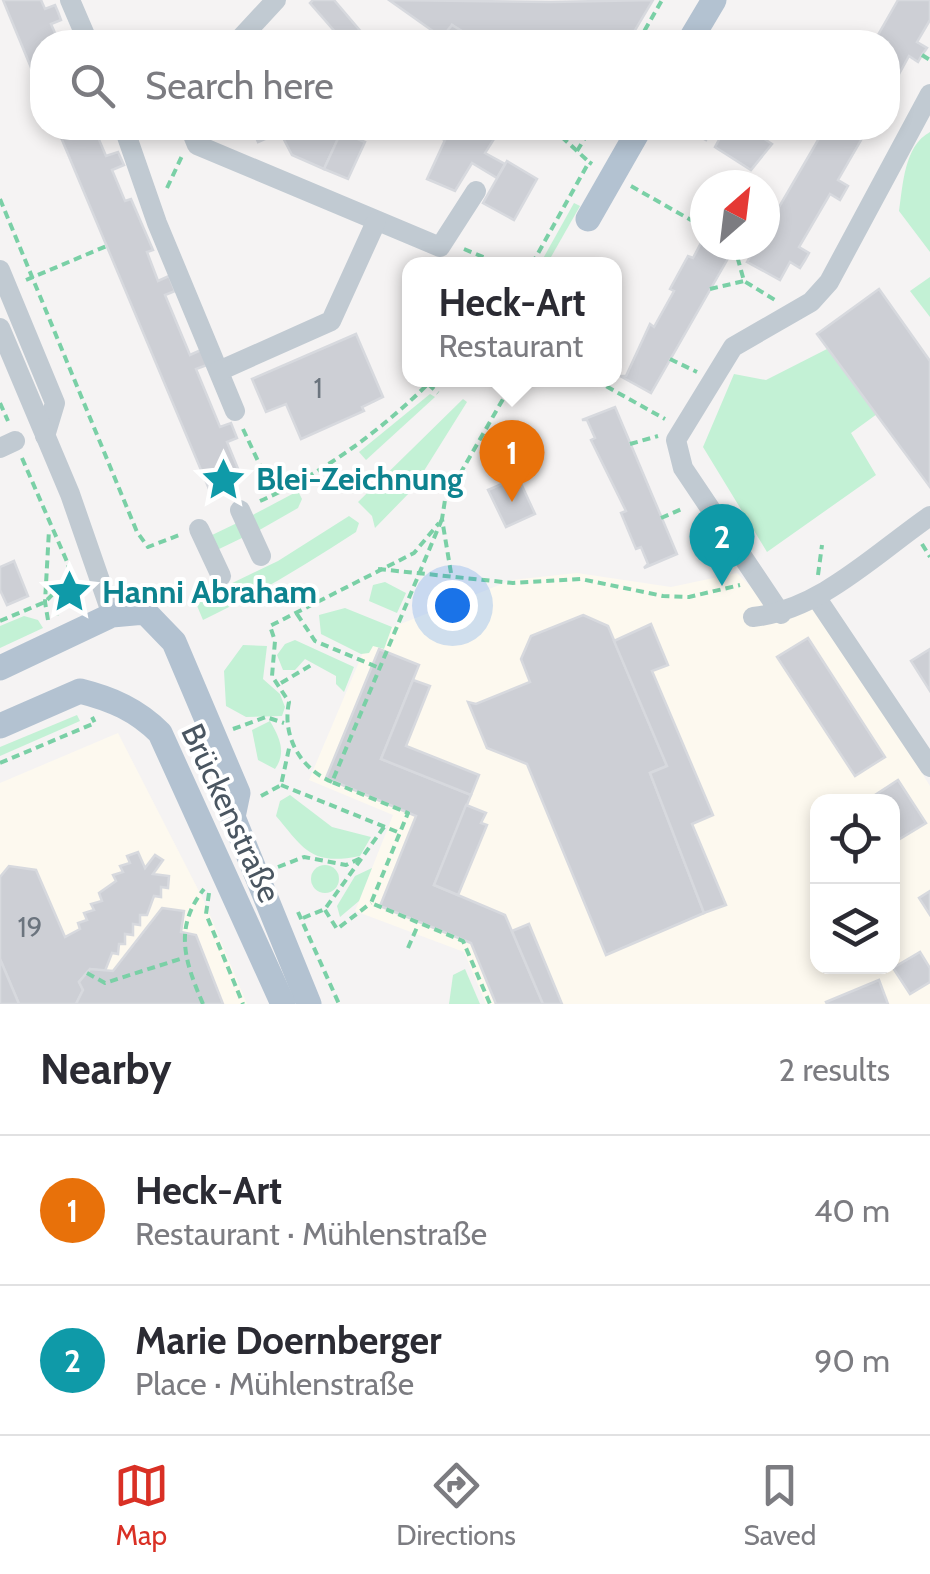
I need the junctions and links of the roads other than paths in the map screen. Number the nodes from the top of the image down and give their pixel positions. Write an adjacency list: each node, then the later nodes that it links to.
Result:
1 (70, 0): 4 (street)
2 (276, 0): 5 (street)
3 (714, 0): 6 (main road)
4 (83, 30)
5 (248, 30)
6 (696, 30)
7 (930, 94): 25 (street)
8 (130, 140): 16 (street)
9 (195, 140): 13 (street)
10 (633, 140): 12 (main road)
11 (476, 191): 13 (street)
12 (588, 218)
13 (376, 222): 16 (street)
14 (4, 279): 18 (street)
15 (0, 328): 18 (street)
16 (219, 371): 17 (street)
17 (235, 412)
18 (46, 436): 26 (street)
19 (240, 510): 22 (street)
20 (930, 516): 24 (street)
21 (199, 529): 23 (street)
22 (260, 556)
23 (221, 576)
24 (822, 593): 25 (street); 30 (street)
25 (781, 614): 27 (street)
26 (112, 615): 28 (main road); 32 (main road, Brückenstraße)
27 (752, 617)
28 (0, 668)
29 (0, 726): 31 (main road, Brückenstraße)
30 (930, 767)
31 (283, 1004)
32 (309, 1004)

